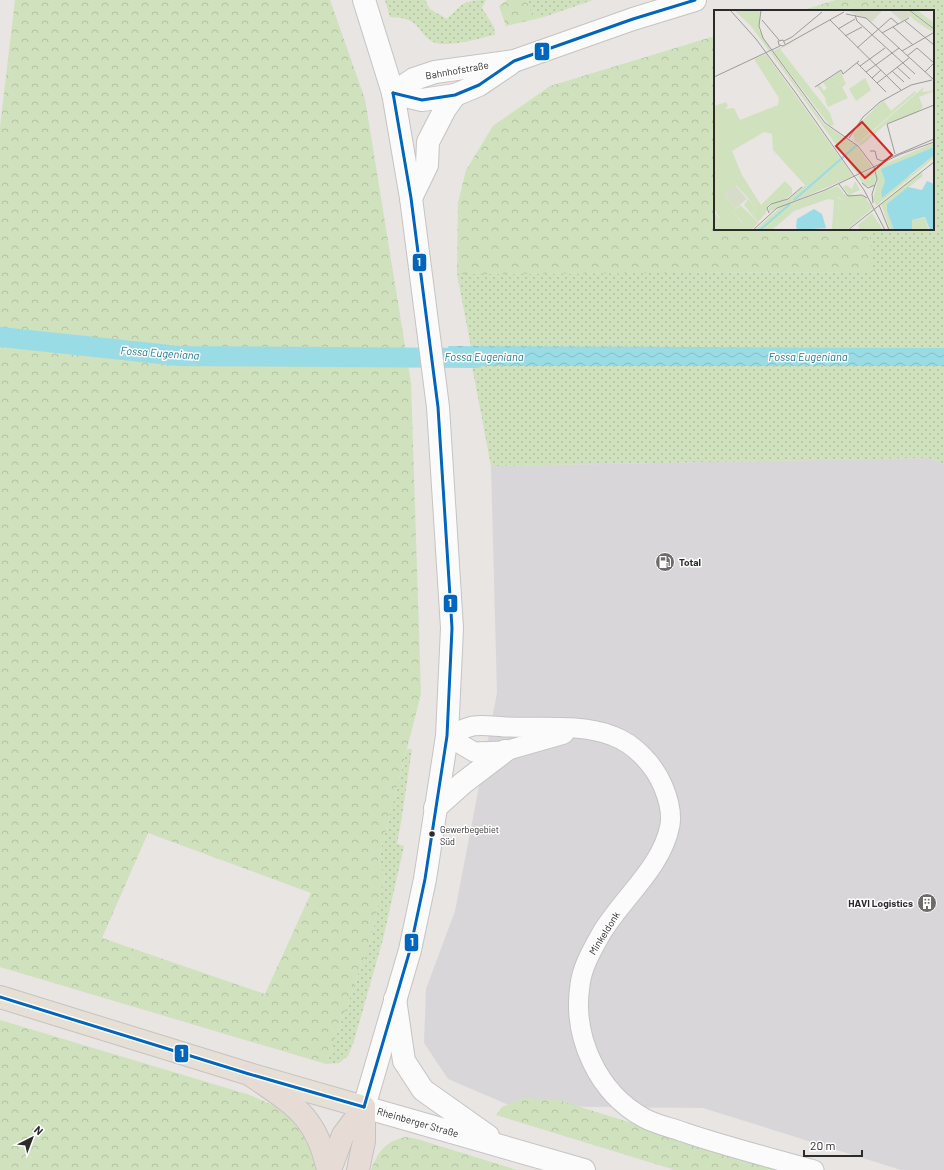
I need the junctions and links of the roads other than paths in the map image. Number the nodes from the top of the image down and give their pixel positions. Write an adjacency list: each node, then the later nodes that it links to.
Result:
1 (364, 0): 4 (street)
2 (695, 0): 3 (street, Bahnhofstraße)
3 (514, 61): 4 (street, Bahnhofstraße); 5 (street, Bahnhofstraße)
4 (393, 93): 5 (street, Bahnhofstraße); 6 (street)
5 (454, 95): 6 (street)
6 (411, 198): 8 (street)
7 (581, 729): 8 (street, Minkeldonk); 9 (street, Minkeldonk); 19 (street, Minkeldonk)
8 (447, 736): 9 (street, Minkeldonk); 10 (street)
9 (505, 751): 10 (street)
10 (436, 808): 12 (street)
11 (0, 997): 13 (main road, Rheinberger Straße)
12 (395, 999): 14 (street); 15 (street)
13 (248, 1074): 14 (main road, Rheinberger Straße); 16 (highway)
14 (364, 1107): 15 (street, Rheinberger Straße); 16 (highway); 17 (highway)
15 (502, 1146): 18 (street, Rheinberger Straße)
16 (329, 1170)
17 (358, 1170)
18 (584, 1170)
19 (814, 1170)

